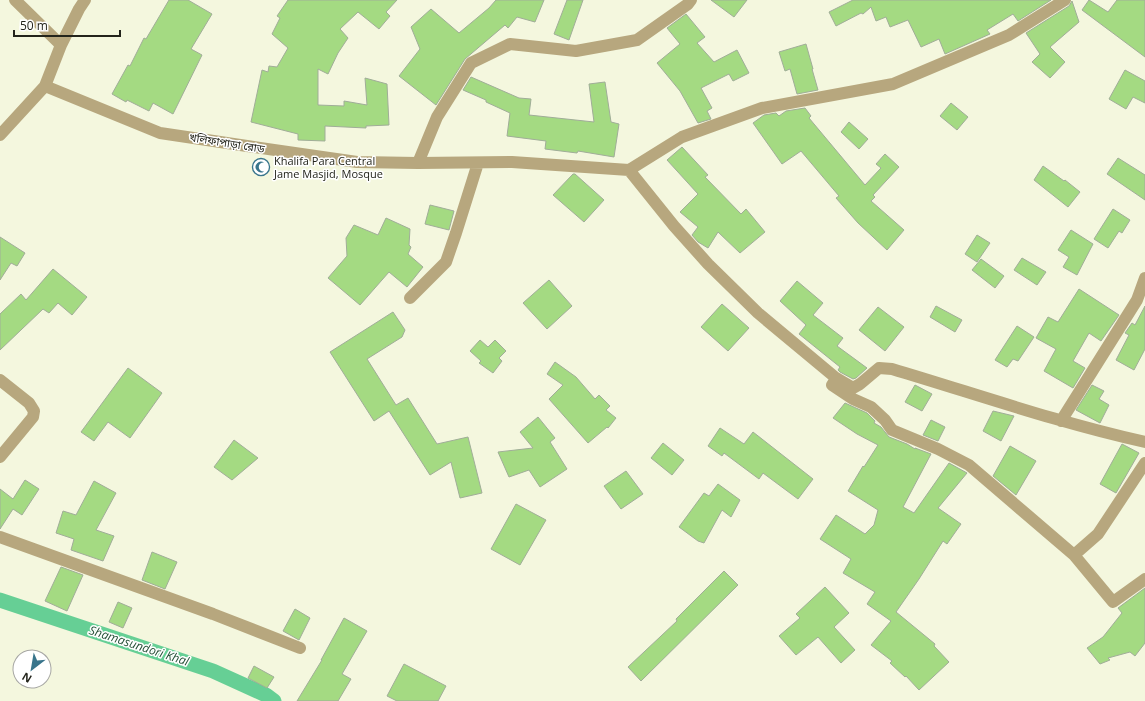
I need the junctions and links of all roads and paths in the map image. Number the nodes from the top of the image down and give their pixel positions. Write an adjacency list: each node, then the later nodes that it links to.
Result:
1 (15, 0): 5 (street)
2 (86, 0): 5 (street)
3 (691, 0): 8 (street)
4 (1065, 0): 10 (street)
5 (62, 45): 6 (street)
6 (45, 86): 7 (street); 8 (street, খলিফাপাড়া রোড)
7 (0, 136)
8 (418, 163): 9 (street, খলিফাপাড়া রোড)
9 (478, 163): 10 (street, খলিফাপাড়া রোড); 12 (street)
10 (630, 170): 13 (street)
11 (1145, 278): 15 (street)
12 (410, 298)
13 (836, 378): 15 (street); 20 (street)
14 (0, 380): 17 (street)
15 (1061, 421): 16 (street)
16 (1145, 442)
17 (0, 457)
18 (1145, 463): 20 (street)
19 (0, 537): 22 (street)
20 (1074, 555): 21 (street)
21 (1145, 579)
22 (300, 648)

